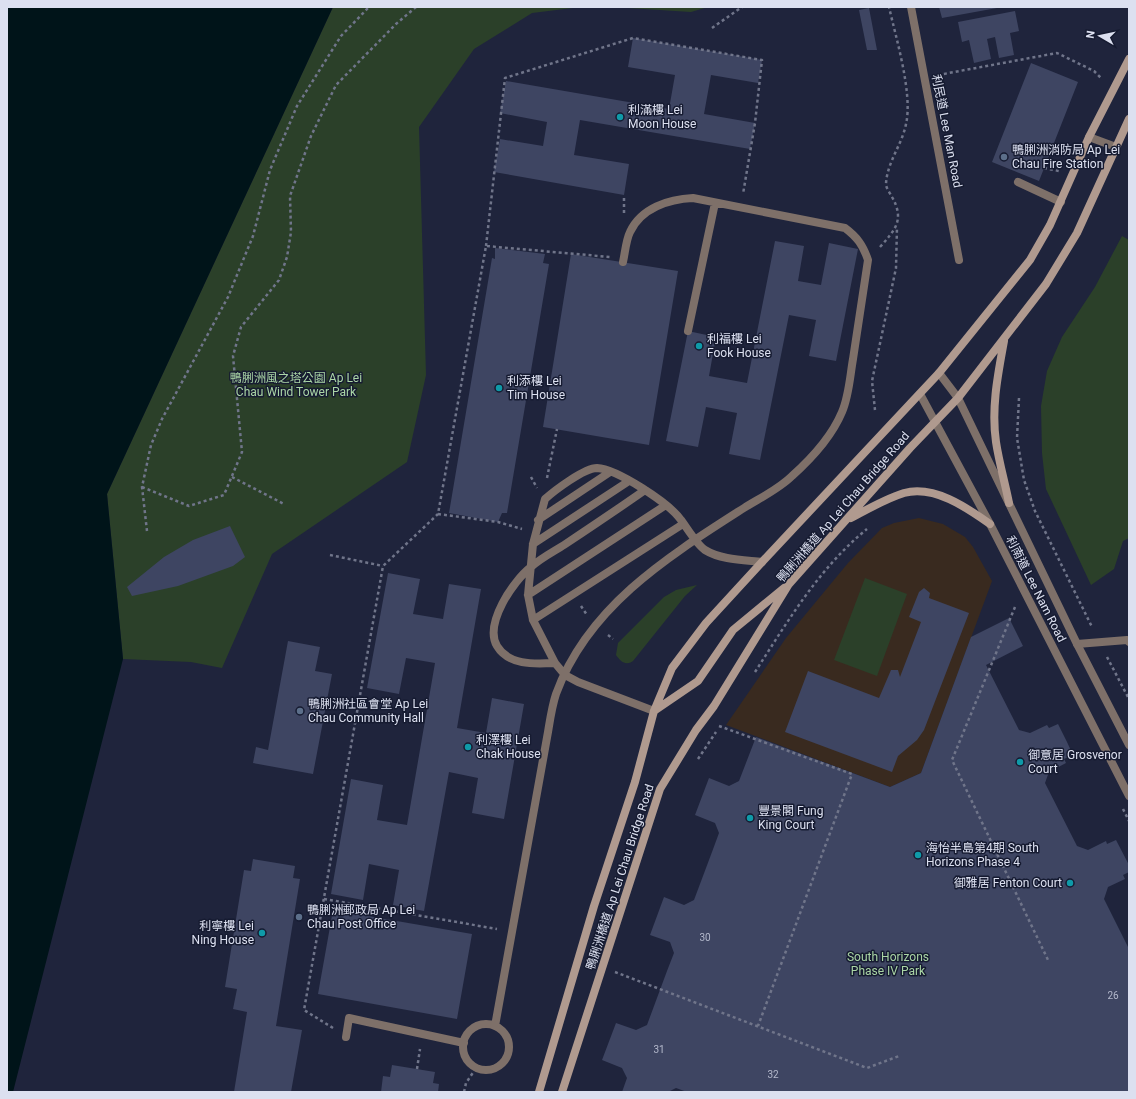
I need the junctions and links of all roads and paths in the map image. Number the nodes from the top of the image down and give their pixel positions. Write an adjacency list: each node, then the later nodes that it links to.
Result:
1 (369, 7): 39 (path)
2 (416, 7): 36 (path)
3 (742, 7): 6 (path)
4 (889, 7): 21 (path)
5 (911, 7): 25 (street, 利民道 Lee Man Road)
6 (712, 28)
7 (1129, 59): 11 (main road, 鴨脷洲橋道 Ap Lei Chau Bridge Road)
8 (934, 76): 9 (path)
9 (1101, 78)
10 (1129, 119): 12 (main road, 鴨脷洲橋道 Ap Lei Chau Bridge Road)
11 (1090, 137): 12 (street); 17 (main road, 鴨脷洲橋道 Ap Lei Chau Bridge Road)
12 (1116, 147): 27 (main road, 鴨脷洲橋道 Ap Lei Chau Bridge Road)
13 (1044, 168): 14 (path)
14 (1060, 171)
15 (1018, 182): 17 (street)
16 (624, 195): 20 (path)
17 (1060, 202): 28 (main road, 鴨脷洲橋道 Ap Lei Chau Bridge Road)
18 (715, 203): 19 (street); 23 (street); 26 (street)
19 (740, 208): 22 (path); 24 (street)
20 (624, 218)
21 (897, 227): 24 (path); 32 (path)
22 (486, 246): 23 (path); 44 (path)
23 (619, 260)
24 (868, 260): 52 (street)
25 (959, 260)
26 (688, 331)
27 (1004, 340): 30 (main road, 鴨脷洲橋道 Ap Lei Chau Bridge Road); 41 (main road)
28 (939, 373): 29 (main road, 鴨脷洲橋道 Ap Lei Chau Bridge Road); 30 (street, 利南道 Lee Nam Road)
29 (920, 394): 33 (street, 利南道 Lee Nam Road); 55 (main road, 鴨脷洲橋道 Ap Lei Chau Bridge Road)
30 (958, 398): 33 (main road, 鴨脷洲橋道 Ap Lei Chau Bridge Road); 41 (street, 利南道 Lee Nam Road)
31 (1018, 398): 66 (path)
32 (875, 410)
33 (934, 423): 46 (main road, 鴨脷洲橋道 Ap Lei Chau Bridge Road); 49 (street, 利南道 Lee Nam Road)
34 (557, 430): 38 (path)
35 (610, 472): 37 (street); 45 (street); 45 (street)
36 (232, 477): 39 (path); 42 (path)
37 (629, 481): 40 (street); 53 (street)
38 (546, 482)
39 (142, 487): 50 (path)
40 (646, 490): 43 (street); 57 (street)
41 (1009, 503): 68 (street, 利南道 Lee Nam Road)
42 (284, 504)
43 (666, 505): 47 (street); 59 (street)
44 (438, 514): 51 (path); 56 (path)
45 (538, 520): 51 (street)
46 (845, 521): 49 (main road); 58 (main road, 鴨脷洲橋道 Ap Lei Chau Bridge Road)
47 (683, 524): 52 (street); 63 (street)
48 (872, 524): 71 (path)
49 (990, 524): 78 (street, 利南道 Lee Nam Road)
50 (147, 531)
51 (535, 534): 53 (street)
52 (696, 539): 55 (street); 70 (street)
53 (533, 544): 57 (street)
54 (330, 555): 56 (path)
55 (762, 562): 73 (main road, 鴨脷洲橋道 Ap Lei Chau Bridge Road)
56 (383, 566): 79 (path)
57 (530, 567): 59 (street); 69 (street)
58 (789, 584): 73 (main road); 93 (main road, 鴨脷洲橋道 Ap Lei Chau Bridge Road)
59 (528, 595): 63 (street)
60 (579, 601): 62 (path)
61 (1017, 604): 81 (path)
62 (588, 617)
63 (533, 620): 69 (street)
64 (608, 635): 65 (path)
65 (613, 639)
66 (1099, 642): 67 (street); 68 (street); 72 (path)
67 (1129, 642)
68 (1078, 644): 76 (street, 利南道 Lee Nam Road)
69 (555, 663): 70 (street)
70 (565, 675): 73 (street); 80 (street)
71 (753, 675)
72 (1129, 699)
73 (654, 711): 92 (main road, 鴨脷洲橋道 Ap Lei Chau Bridge Road)
74 (724, 720): 75 (path)
75 (719, 726): 77 (path); 86 (path)
76 (1129, 745)
77 (694, 765)
78 (1129, 796)
79 (324, 899): 80 (path); 87 (path)
80 (512, 932): 85 (street)
81 (1049, 962)
82 (618, 964): 83 (path)
83 (615, 972): 84 (path); 86 (path)
84 (612, 979)
85 (495, 1026): 88 (street); 90 (street)
86 (758, 1026): 89 (path)
87 (346, 1037): 88 (street)
88 (464, 1043): 90 (street)
89 (899, 1056)
90 (476, 1068): 91 (path)
91 (464, 1092)
92 (539, 1092)
93 (562, 1092)

